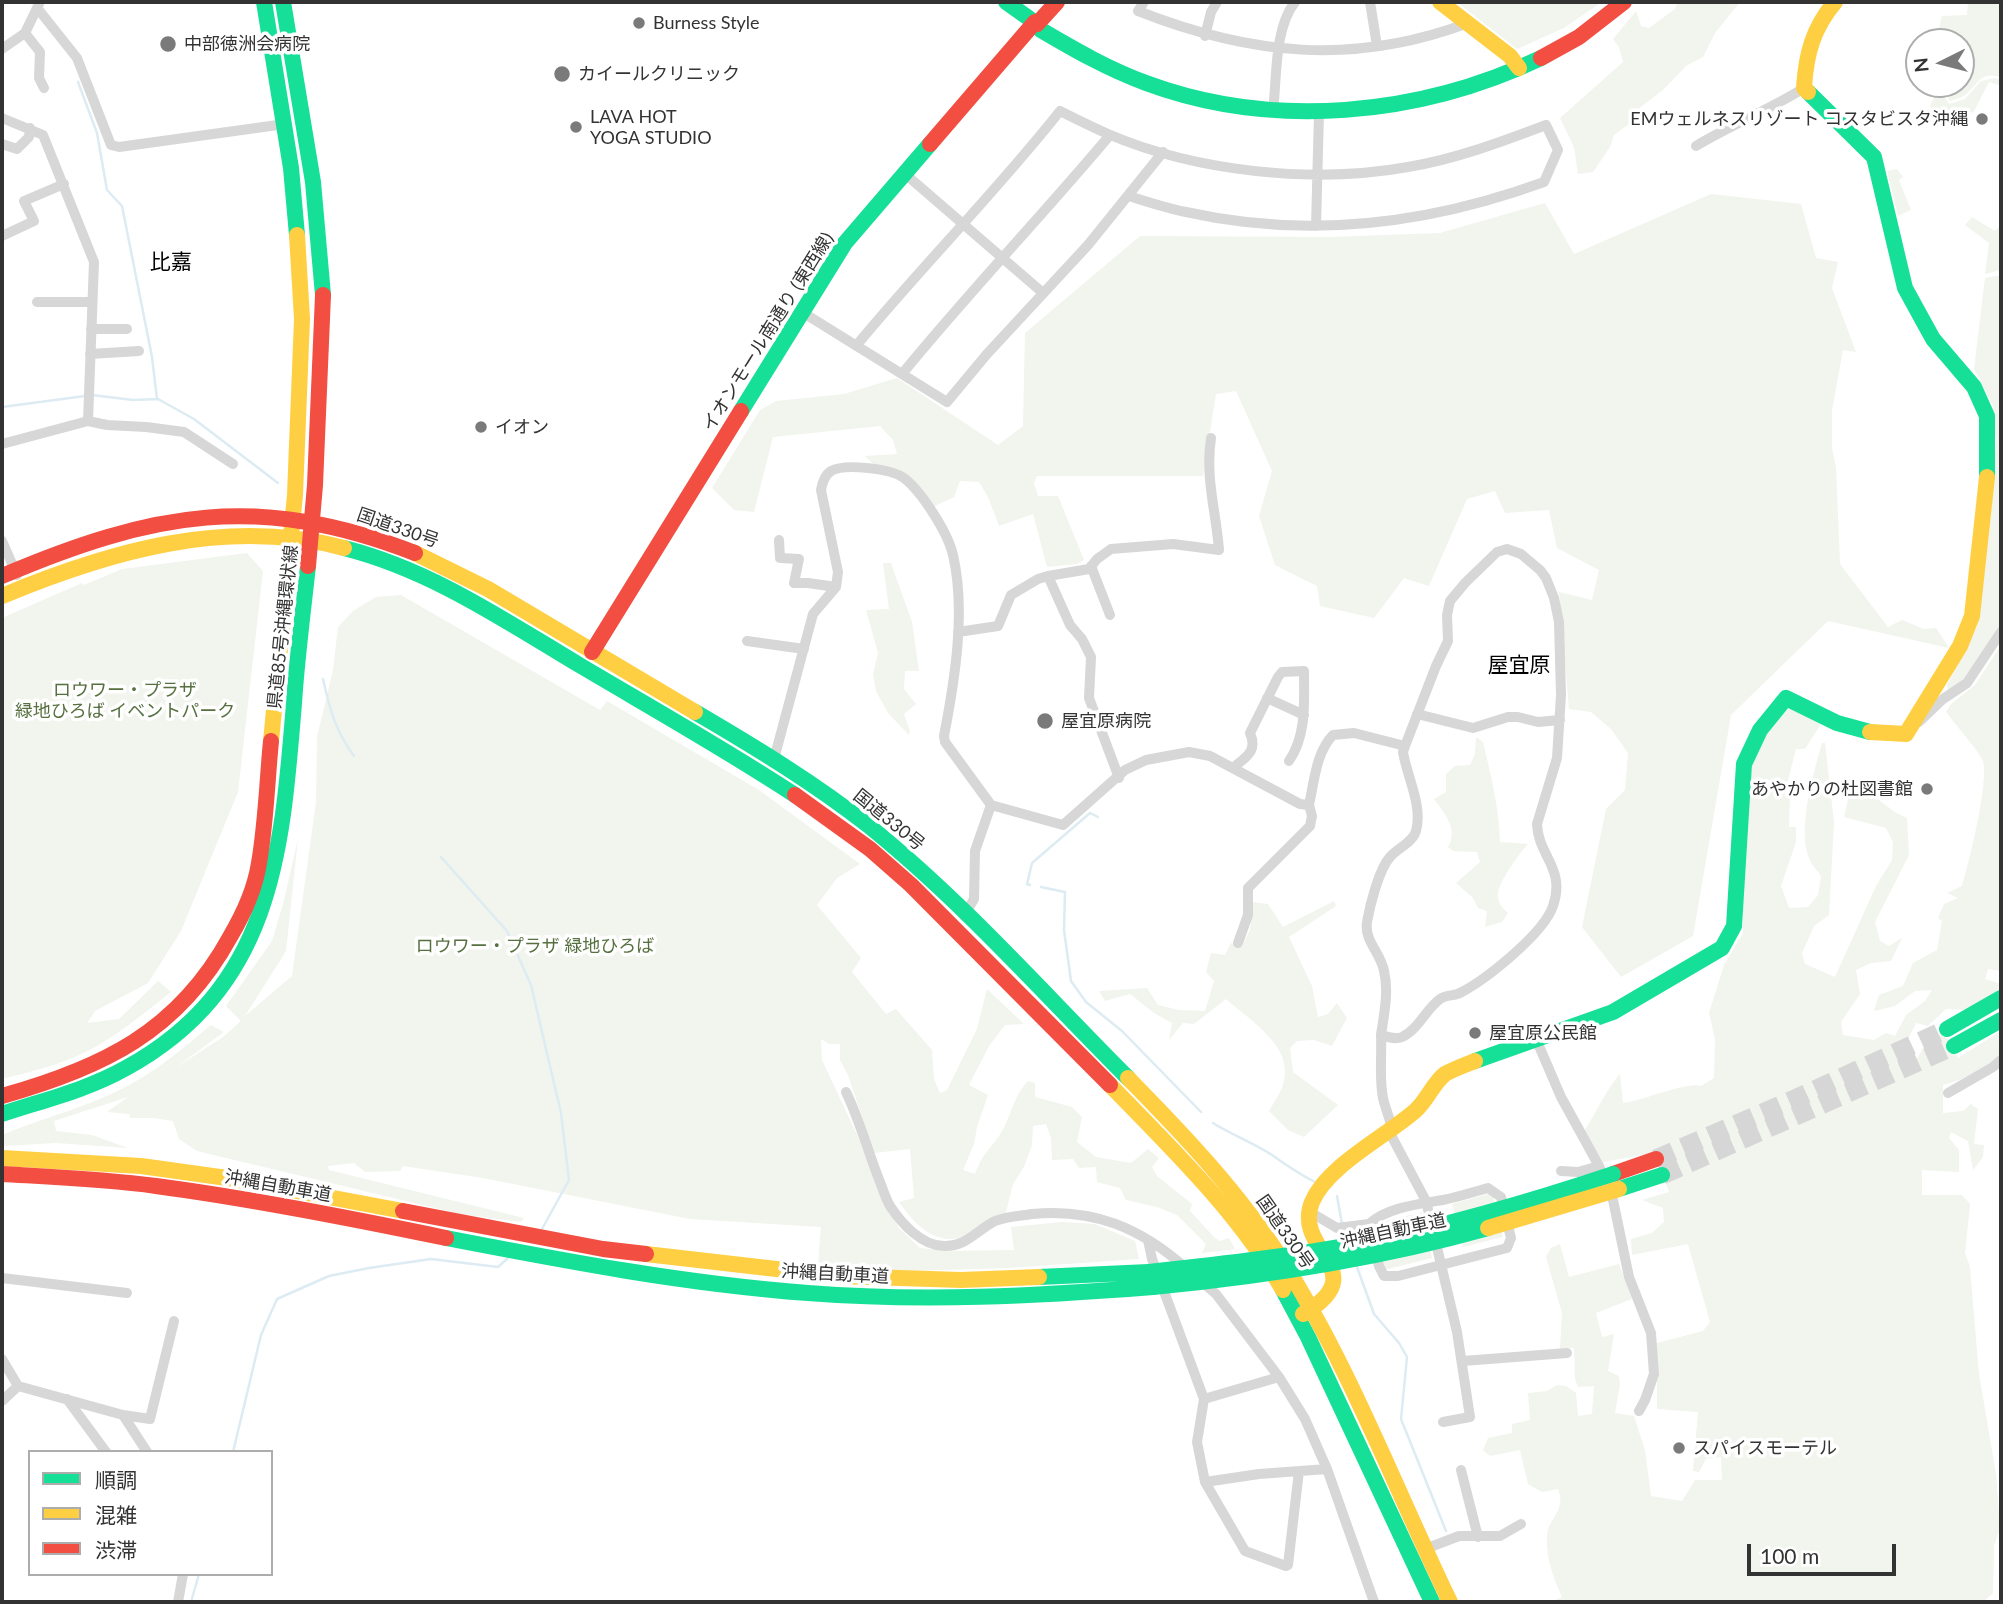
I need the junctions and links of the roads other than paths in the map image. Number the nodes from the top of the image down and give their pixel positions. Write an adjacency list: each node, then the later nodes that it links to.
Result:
1 (264, 2): 26 (main road, 県道85号沖縄環状線)
2 (283, 2): 55 (main road, 県道85号沖縄環状線)
3 (1007, 2): 13 (main road)
4 (1057, 2): 13 (main road, イオンモール南通り (東西線))
5 (1143, 2): 16 (street)
6 (1217, 2): 16 (street)
7 (1295, 2): 19 (street)
8 (1370, 2): 17 (street)
9 (1440, 2): 14 (main road)
10 (1624, 2): 20 (main road)
11 (1835, 2): 22 (main road)
12 (39, 5): 15 (street); 26 (street)
13 (1036, 23): 23 (main road); 32 (main road, イオンモール南通り (東西線))
14 (1468, 23): 17 (street); 20 (main road)
15 (25, 33): 18 (street); 21 (street)
16 (1205, 36): 19 (street)
17 (1377, 46): 19 (street)
18 (2, 49)
19 (1279, 50): 23 (street)
20 (1519, 68): 24 (main road)
21 (44, 88)
22 (1804, 88): 30 (street); 78 (main road)
23 (1273, 111): 24 (main road)
24 (1319, 113): 33 (street)
25 (2, 118): 27 (street)
26 (285, 124): 54 (main road, 県道85号沖縄環状線)
27 (30, 128): 29 (street); 34 (street)
28 (1110, 135): 31 (street); 36 (street); 39 (street)
29 (2, 144)
30 (1696, 146)
31 (1163, 152): 33 (street); 35 (street)
32 (904, 173): 36 (street); 43 (main road, イオンモール南通り (東西線))
33 (1318, 174): 37 (street); 37 (street)
34 (64, 184): 38 (street); 42 (street)
35 (1129, 197): 37 (street); 40 (street)
36 (963, 224): 39 (street); 46 (street)
37 (1316, 226)
38 (2, 236)
39 (1003, 259): 40 (street); 49 (street)
40 (1043, 293): 49 (street)
41 (37, 302): 42 (street)
42 (92, 302): 44 (street)
43 (802, 312): 46 (street); 73 (main road, イオンモール南通り (東西線))
44 (91, 329): 45 (street); 48 (street)
45 (127, 329)
46 (856, 346): 49 (street)
47 (139, 351): 48 (street)
48 (90, 354): 50 (street)
49 (902, 374)
50 (88, 421): 52 (street); 53 (street)
51 (1212, 438): 60 (street)
52 (2, 444)
53 (233, 464)
54 (292, 519): 55 (main road, 国道330号); 56 (main road, 県道85号沖縄環状線); 61 (main road, 国道330号)
55 (313, 522): 59 (main road, 県道85号沖縄環状線); 73 (main road, 国道330号)
56 (290, 539): 59 (main road, 国道330号); 65 (main road, 国道330号); 98 (main road, 県道85号沖縄環状線)
57 (779, 540): 63 (street)
58 (2, 541): 61 (street)
59 (311, 541): 87 (main road, 国道330号); 99 (main road, 県道85号沖縄環状線)
60 (1091, 566): 62 (street); 68 (street)
61 (8, 573): 65 (street)
62 (1048, 576): 69 (street); 83 (street)
63 (794, 583): 64 (street); 66 (street)
64 (782, 586)
65 (22, 587): 67 (main road, 国道330号)
66 (836, 587): 69 (street); 72 (street)
67 (2, 596)
68 (1110, 615)
69 (958, 632): 84 (street)
70 (2001, 632): 78 (street)
71 (747, 641): 72 (street)
72 (804, 649): 80 (street)
73 (593, 652): 80 (main road, 国道330号)
74 (1267, 698): 76 (street); 76 (street); 82 (street)
75 (1417, 714): 77 (street); 77 (street); 79 (street)
76 (1304, 715): 81 (street)
77 (1560, 720): 92 (street)
78 (1906, 734): 93 (main road)
79 (1405, 746): 85 (street); 92 (street)
80 (775, 759): 86 (main road, 国道330号)
81 (1289, 761)
82 (1234, 767): 83 (street); 85 (street)
83 (1119, 778): 84 (street)
84 (990, 805): 86 (street)
85 (1309, 805): 88 (street)
86 (966, 914): 87 (street); 116 (main road, 国道330号)
87 (954, 927): 116 (main road, 国道330号)
88 (1238, 943)
89 (2001, 999): 91 (main road)
90 (2001, 1020): 94 (main road)
91 (1947, 1029)
92 (1381, 1035): 100 (street)
93 (1536, 1039): 100 (main road); 103 (street)
94 (1954, 1046)
95 (2001, 1060): 97 (street)
96 (846, 1092): 111 (street)
97 (1948, 1093)
98 (2, 1096)
99 (2, 1114)
100 (1393, 1128): 108 (street); 109 (main road)
101 (2, 1158): 114 (main road, 沖縄自動車道)
102 (1656, 1159): 107 (main road, 沖縄自動車道)
103 (1599, 1166): 104 (street); 126 (street)
104 (1562, 1171)
105 (2, 1174): 114 (main road, 沖縄自動車道)
106 (1662, 1175): 107 (main road, 沖縄自動車道)
107 (1616, 1182): 114 (main road, 沖縄自動車道, bridge)
108 (1426, 1201): 110 (street); 112 (street); 112 (street)
109 (1310, 1212): 110 (street); 116 (main road)
110 (1369, 1224): 112 (street)
111 (1148, 1240): 121 (street); 124 (street)
112 (1442, 1265): 120 (street)
113 (2, 1278): 115 (street)
114 (1151, 1280)
115 (127, 1293)
116 (1305, 1313): 137 (main road, 国道330号); 141 (main road, 国道330号)
117 (174, 1321): 127 (street)
118 (1567, 1353): 120 (street)
119 (2, 1359): 122 (street)
120 (1463, 1361): 128 (street)
121 (1279, 1377): 124 (street); 131 (street)
122 (18, 1386): 123 (street); 125 (street)
123 (67, 1399): 127 (street); 129 (street)
124 (1204, 1399): 134 (street)
125 (2, 1401)
126 (1639, 1411)
127 (123, 1415): 130 (street)
128 (1443, 1422)
129 (105, 1450)
130 (146, 1450)
131 (1327, 1469): 133 (street); 140 (street)
132 (1461, 1469): 136 (street)
133 (1299, 1471): 134 (street); 134 (street)
134 (1205, 1482)
135 (1521, 1524): 136 (street)
136 (1478, 1537): 137 (street)
137 (1425, 1549): 142 (main road, 国道330号)
138 (183, 1576): 139 (street)
139 (178, 1602)
140 (1374, 1602)
141 (1432, 1602)
142 (1450, 1602)

